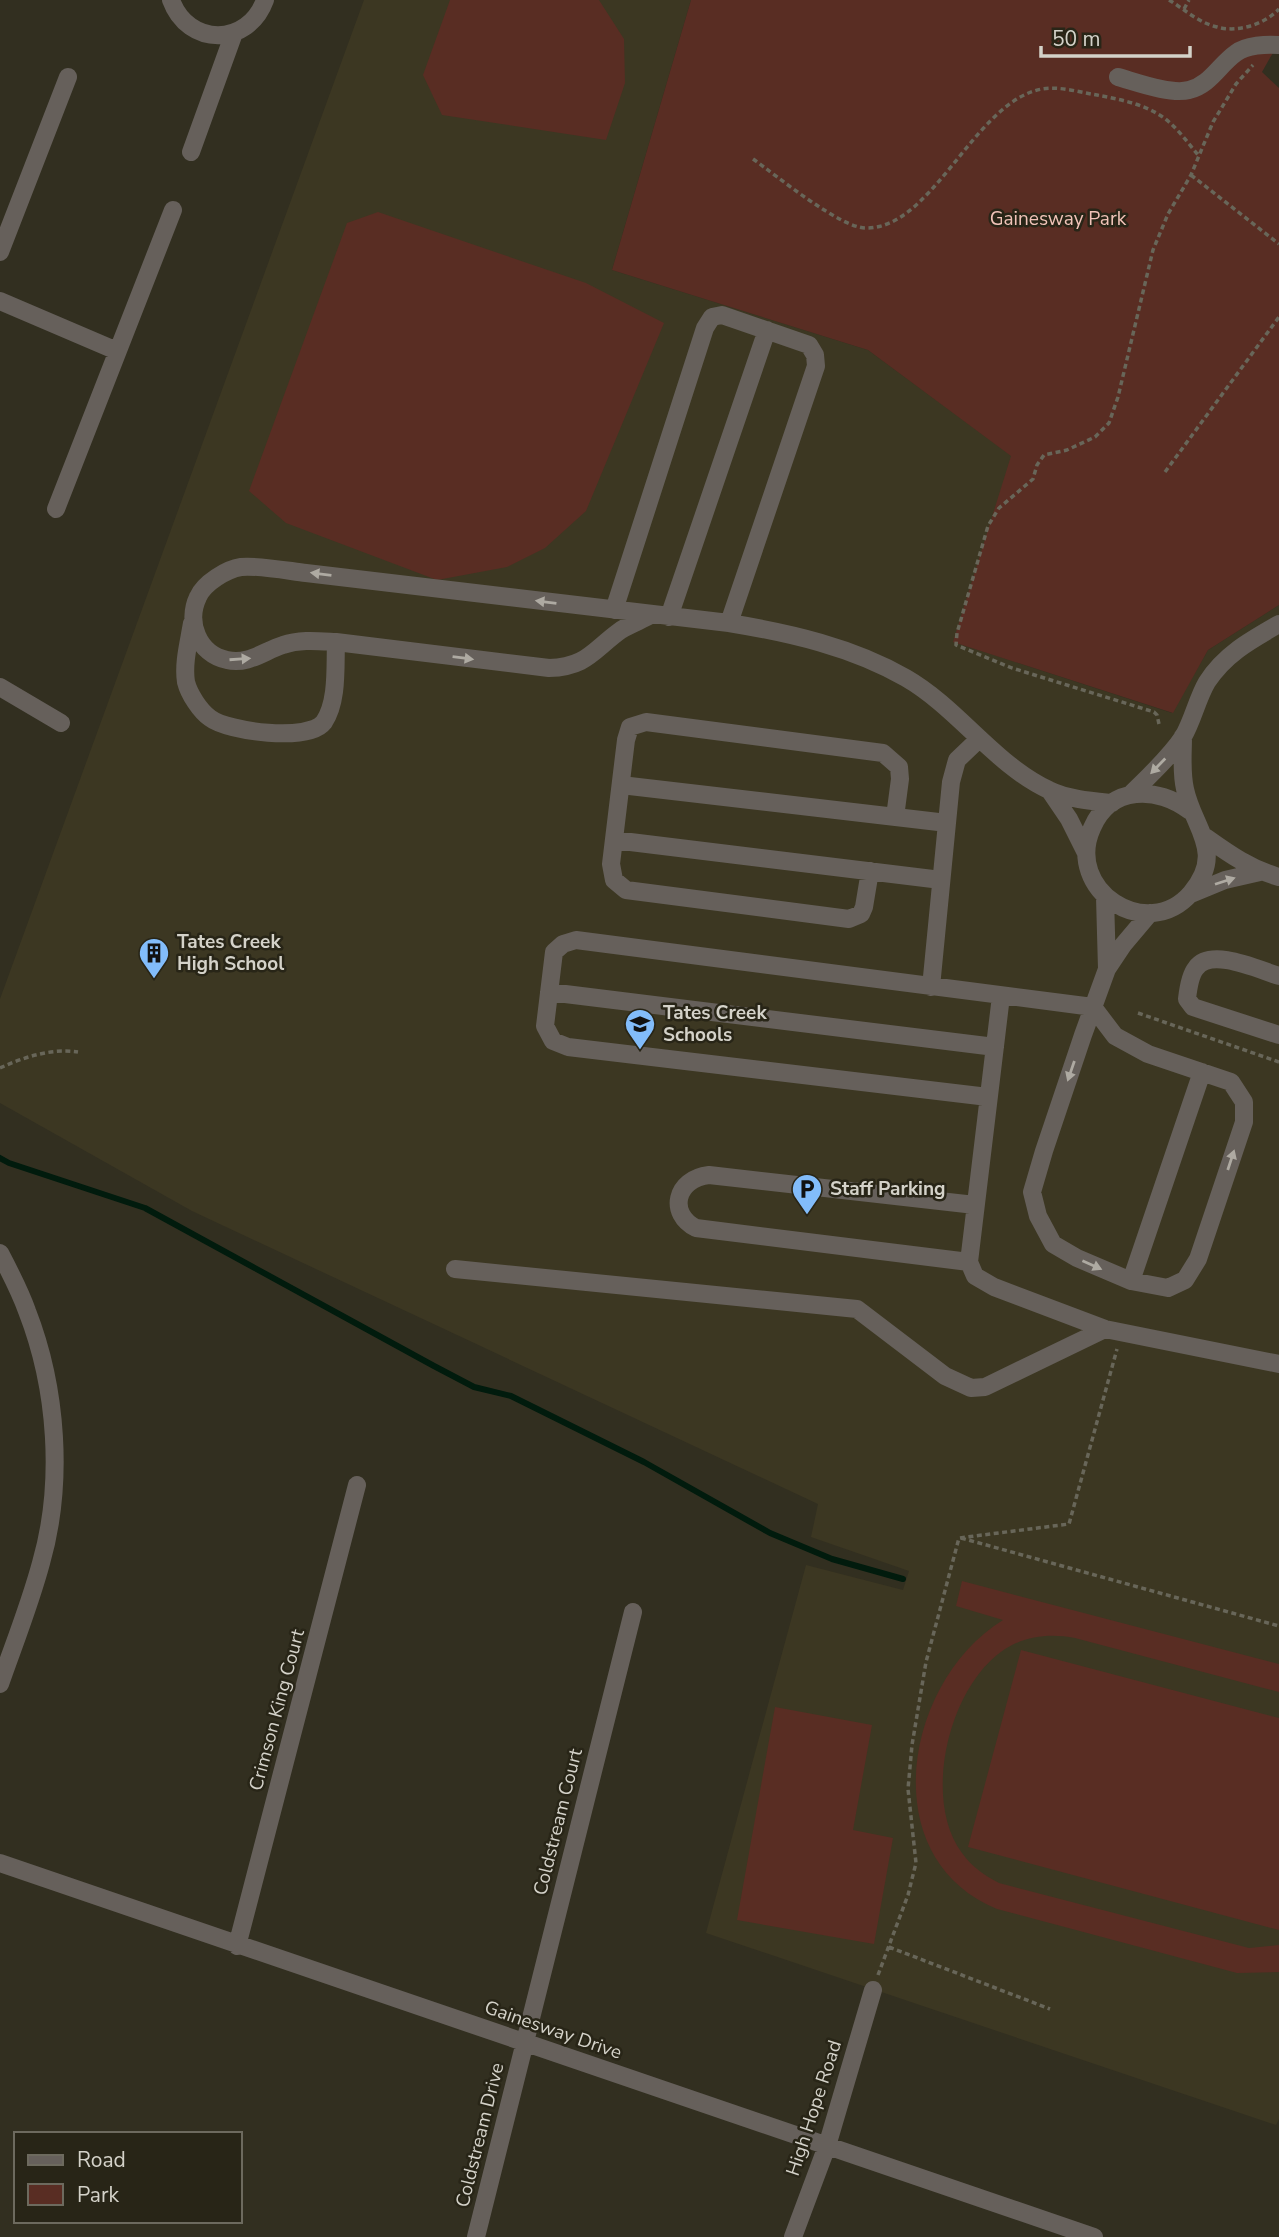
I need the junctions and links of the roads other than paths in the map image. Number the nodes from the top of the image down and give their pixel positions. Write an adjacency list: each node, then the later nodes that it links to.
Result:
1 (171, 0): 3 (street)
2 (265, 0): 3 (street)
3 (234, 33): 7 (street)
4 (1279, 45): 6 (street)
5 (68, 77): 9 (street)
6 (1118, 77)
7 (191, 152)
8 (173, 210): 12 (street)
9 (0, 252)
10 (0, 301): 12 (street)
11 (766, 330): 14 (street); 15 (street); 17 (street)
12 (117, 351): 13 (street)
13 (55, 509)
14 (614, 610): 15 (street); 16 (street, one-way to 16)
15 (660, 616): 17 (street); 19 (street, one-way to 15)
16 (192, 620): 19 (street, one-way to 19); 19 (street)
17 (729, 623): 23 (street)
18 (1279, 624): 22 (street)
19 (336, 642)
20 (0, 687): 21 (street)
21 (61, 723)
22 (1183, 736): 26 (street, one-way to 26); 28 (street)
23 (979, 738): 25 (street); 30 (street)
24 (621, 785): 29 (street); 29 (street); 32 (street)
25 (1050, 791): 27 (street); 33 (street)
26 (1132, 794): 27 (street); 28 (street)
27 (1112, 803): 33 (street)
28 (1190, 811): 31 (street)
29 (895, 817): 30 (street)
30 (947, 823): 37 (street)
31 (1204, 836): 35 (street); 38 (street)
32 (614, 840): 34 (street); 34 (street)
33 (1086, 853): 39 (street)
34 (870, 871): 37 (street)
35 (1260, 872): 36 (street); 38 (street, one-way to 35)
36 (1279, 877)
37 (941, 880): 43 (street)
38 (1191, 894): 40 (street)
39 (1105, 897): 40 (street); 41 (street)
40 (1150, 913): 41 (street)
41 (1107, 969): 46 (street)
42 (1279, 976): 47 (street)
43 (931, 987): 44 (street); 45 (street)
44 (549, 992): 48 (street); 50 (street)
45 (1001, 996): 46 (street); 48 (street)
46 (1093, 1007): 49 (street); 55 (street, one-way to 55)
47 (1279, 1035)
48 (995, 1047): 50 (street)
49 (1202, 1072): 55 (street); 55 (street, one-way to 49)
50 (988, 1097): 51 (street)
51 (975, 1205): 53 (street); 53 (street)
52 (0, 1253): 60 (street)
53 (969, 1262): 56 (street)
54 (455, 1269): 56 (street)
55 (1131, 1281)
56 (1105, 1329): 57 (street)
57 (1279, 1364)
58 (357, 1485): 62 (street, Crimson King Court)
59 (633, 1612): 64 (street, Coldstream Court)
60 (0, 1684)
61 (0, 1863): 62 (street, Gainesway Drive)
62 (237, 1945): 64 (street, Gainesway Drive)
63 (873, 1990): 65 (street, High Hope Road)
64 (524, 2042): 65 (street, Gainesway Drive); 66 (street, Coldstream Drive)
65 (827, 2146): 67 (street, High Hope Road); 68 (street, Gainesway Drive)
66 (476, 2237)
67 (793, 2237)
68 (1094, 2237)

